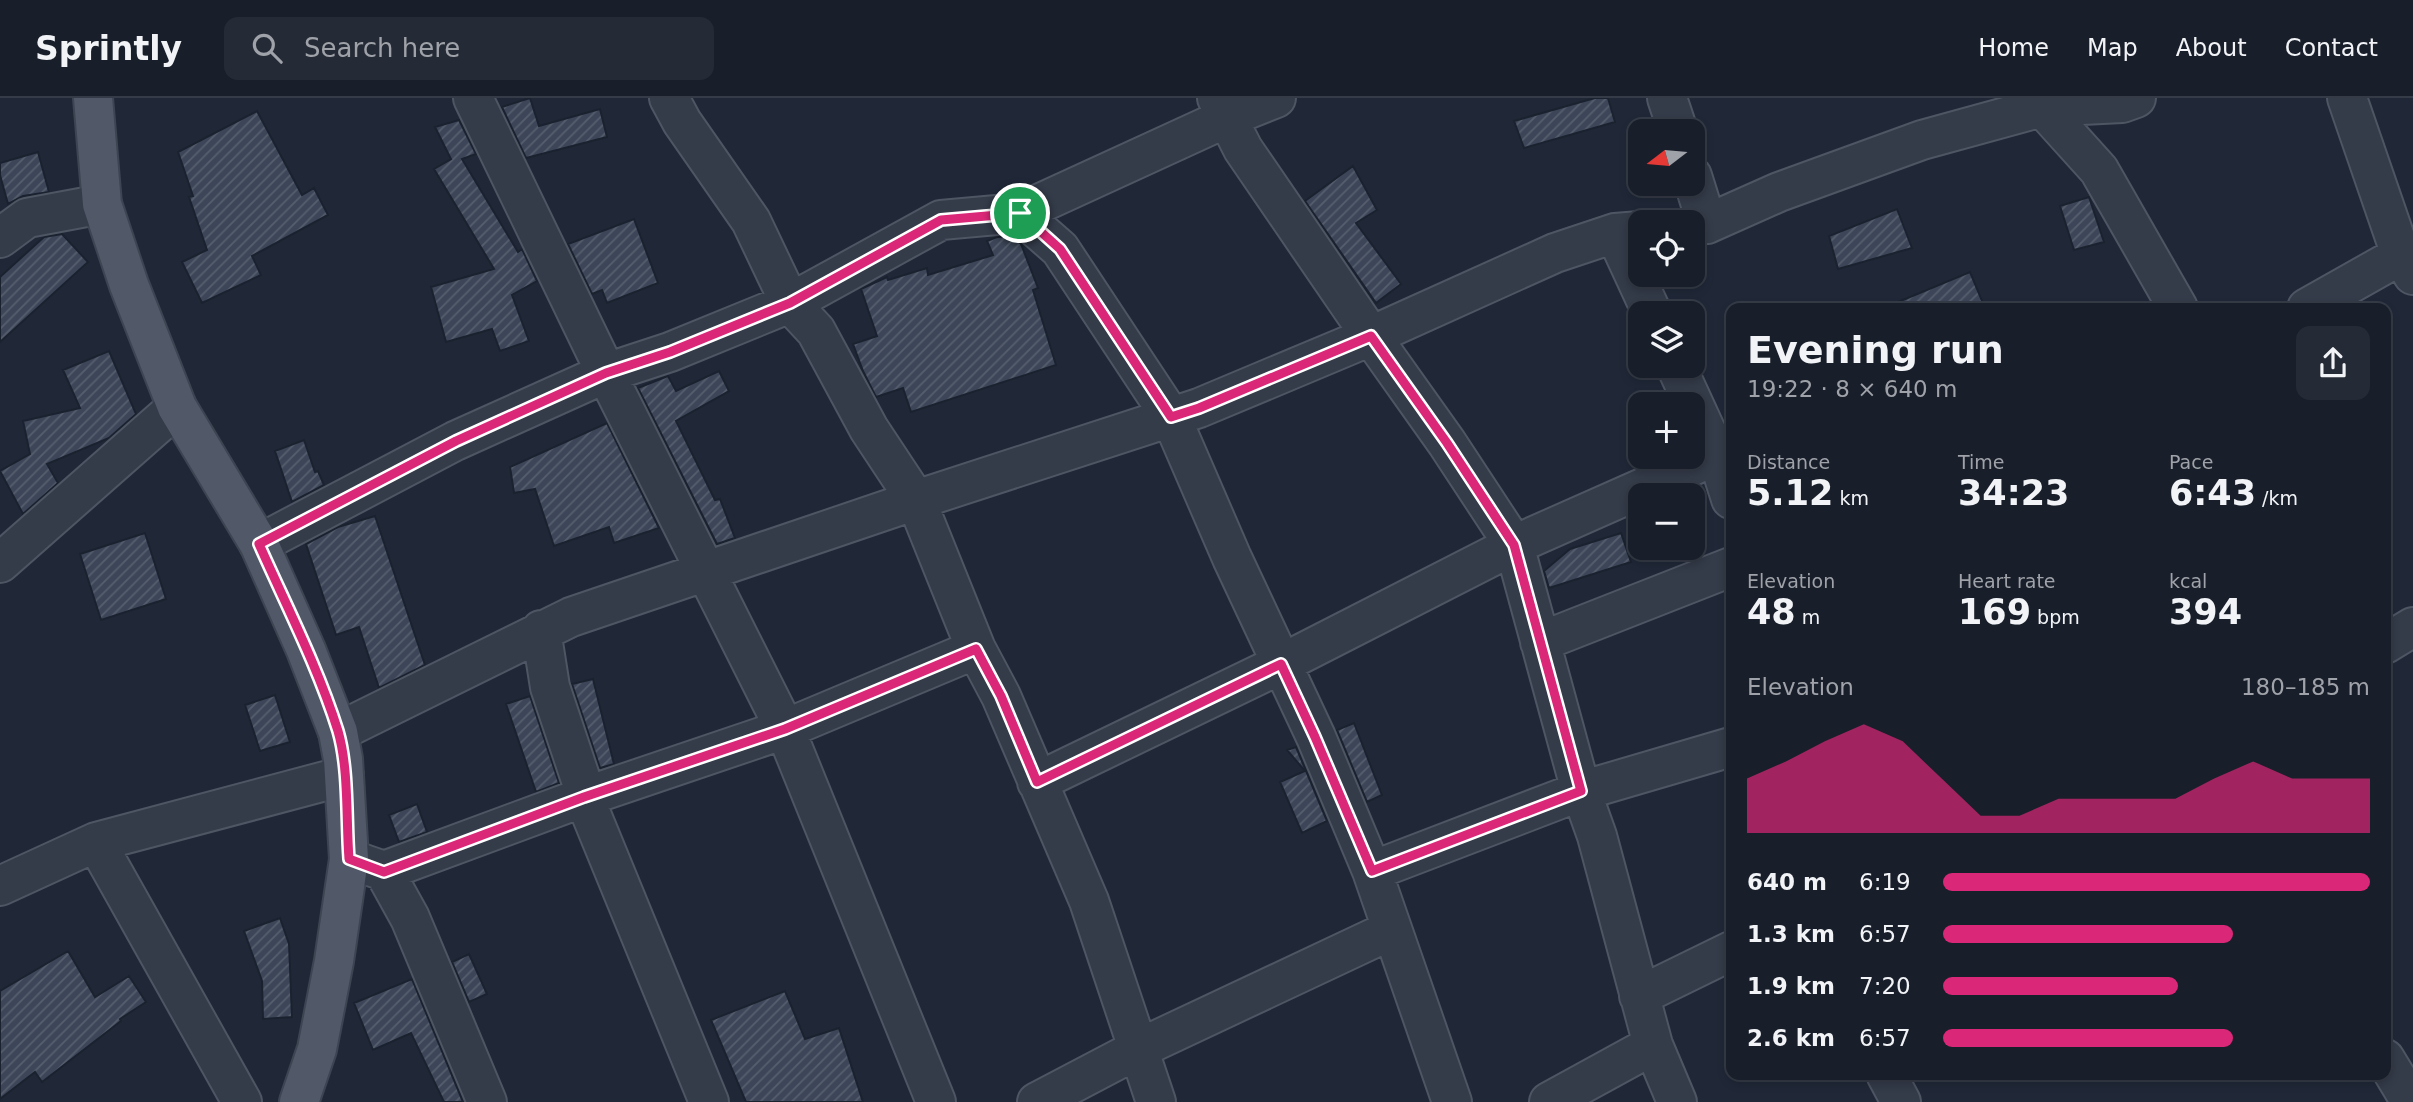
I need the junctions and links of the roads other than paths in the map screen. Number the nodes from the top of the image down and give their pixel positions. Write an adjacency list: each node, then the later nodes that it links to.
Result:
1 (93, 98): 11 (main road)
2 (1276, 98): 9 (street)
3 (1667, 98): 10 (street)
4 (2136, 98): 8 (street)
5 (2347, 98): 16 (street)
6 (674, 100): 17 (street)
7 (480, 101): 21 (street)
8 (2038, 103): 13 (street); 18 (street)
9 (1222, 108): 12 (street); 20 (street)
10 (1674, 119)
11 (102, 204): 15 (street); 23 (main road)
12 (1020, 213): 17 (street); 24 (street)
13 (1705, 223)
14 (1628, 232): 20 (street)
15 (0, 238)
16 (2407, 265): 19 (street)
17 (790, 303): 21 (street); 27 (street)
18 (2175, 303)
19 (2319, 303)
20 (1371, 336): 24 (street); 29 (street)
21 (606, 373): 28 (street); 32 (street)
22 (1682, 378): 25 (street)
23 (177, 407): 28 (main road); 30 (street)
24 (1171, 417): 27 (street); 38 (street)
25 (1717, 455): 26 (street); 29 (street)
26 (1726, 483)
27 (916, 499): 32 (street); 37 (street)
28 (259, 544): 40 (main road)
29 (1514, 545): 36 (street); 38 (street)
30 (0, 563)
31 (1726, 569): 36 (street)
32 (705, 573): 34 (street); 39 (street)
33 (2413, 627): 35 (street)
34 (541, 630): 40 (street); 45 (street)
35 (2391, 640)
36 (1540, 642): 44 (street)
37 (976, 649): 39 (street); 43 (street)
38 (1281, 664): 43 (street); 48 (street)
39 (785, 729): 45 (street); 62 (street)
40 (338, 732): 42 (main road)
41 (1726, 748): 44 (street)
42 (344, 776): 46 (street); 47 (main road)
43 (1037, 782): 55 (street)
44 (1581, 791): 48 (street); 53 (street)
45 (584, 797): 49 (street); 61 (street)
46 (96, 842): 50 (street); 58 (street)
47 (349, 859): 49 (street); 59 (main road)
48 (1372, 871): 51 (street)
49 (384, 872): 60 (street)
50 (0, 886)
51 (1391, 930): 55 (street); 65 (street)
52 (1726, 953): 53 (street)
53 (1639, 996): 54 (street)
54 (1653, 1045): 66 (street); 67 (street)
55 (1138, 1048): 63 (street); 64 (street)
56 (2391, 1069): 69 (street)
57 (1889, 1080): 68 (street)
58 (242, 1102)
59 (299, 1102)
60 (487, 1102)
61 (709, 1102)
62 (936, 1102)
63 (1037, 1102)
64 (1156, 1102)
65 (1452, 1102)
66 (1549, 1102)
67 (1677, 1102)
68 (1901, 1102)
69 (2411, 1102)

